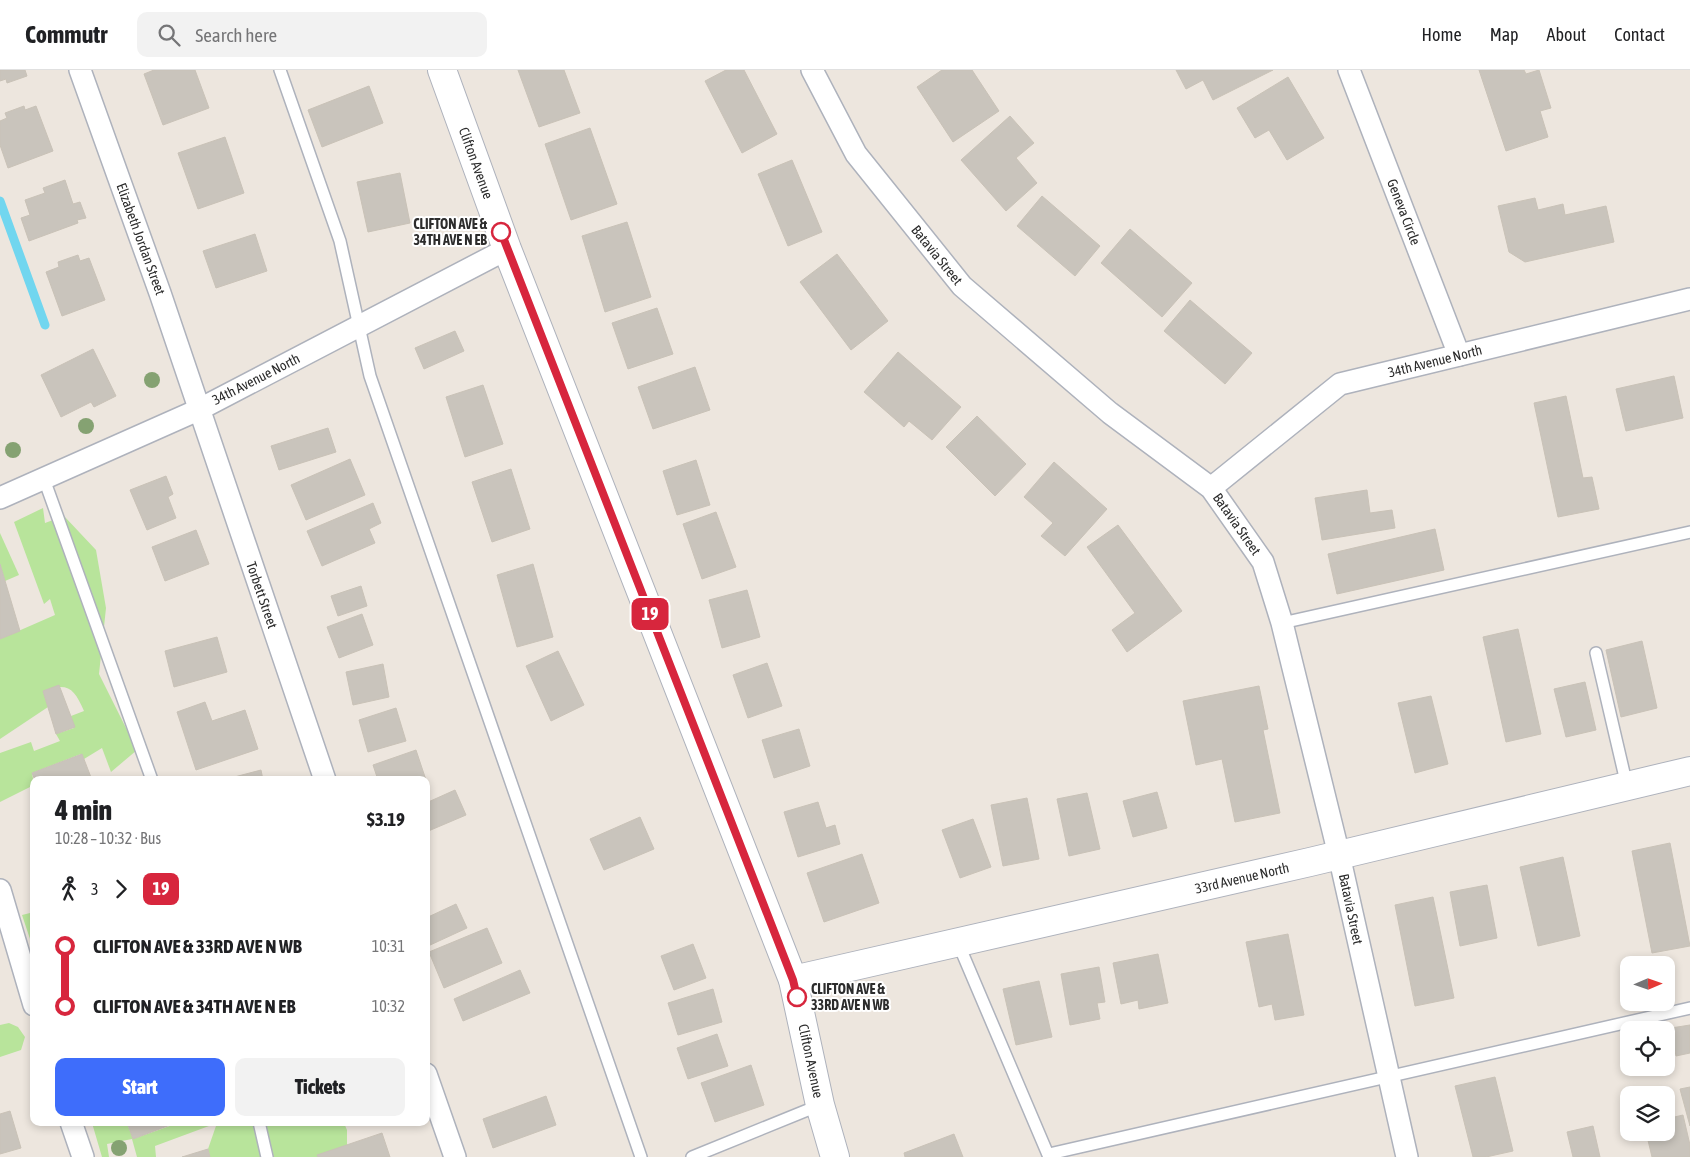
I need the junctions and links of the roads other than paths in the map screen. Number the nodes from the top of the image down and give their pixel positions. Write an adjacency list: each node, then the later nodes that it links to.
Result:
1 (80, 70): 10 (street, Elizabeth Jordan Street)
2 (280, 70): 8 (lane)
3 (442, 70): 6 (street, Clifton Avenue)
4 (812, 70): 12 (street, Batavia Street)
5 (1349, 70): 9 (street, Geneva Circle)
6 (507, 249): 8 (street, 34th Avenue North); 24 (street, Clifton Avenue)
7 (1690, 299): 9 (street, 34th Avenue North)
8 (358, 326): 10 (street, 34th Avenue North); 36 (lane)
9 (1459, 355): 12 (street, 34th Avenue North)
10 (198, 410): 11 (street, 34th Avenue North); 19 (street, Torbett Street)
11 (44, 479): 13 (street, 34th Avenue North); 18 (lane)
12 (1212, 488): 15 (street, Batavia Street)
13 (0, 498)
14 (1690, 532): 15 (lane)
15 (1282, 622): 21 (street, Batavia Street)
16 (1596, 653): 20 (lane)
17 (1690, 771): 20 (street, 33rd Avenue North)
18 (151, 776)
19 (324, 776)
20 (1627, 786): 21 (street, 33rd Avenue North)
21 (1340, 855): 23 (street, 33rd Avenue North); 27 (street, Batavia Street)
22 (0, 890): 25 (street)
23 (958, 942): 24 (street, 33rd Avenue North); 32 (lane)
24 (793, 980): 29 (street, Clifton Avenue)
25 (30, 992)
26 (1690, 1008): 27 (lane)
27 (1388, 1077): 32 (lane); 39 (street, Batavia Street)
28 (430, 1085): 35 (street)
29 (820, 1105): 37 (lane); 38 (street, Clifton Avenue)
30 (72, 1126): 33 (street)
31 (260, 1126): 34 (lane)
32 (1049, 1156)
33 (83, 1157)
34 (267, 1157)
35 (455, 1157)
36 (641, 1157)
37 (692, 1157)
38 (835, 1157)
39 (1407, 1157)

